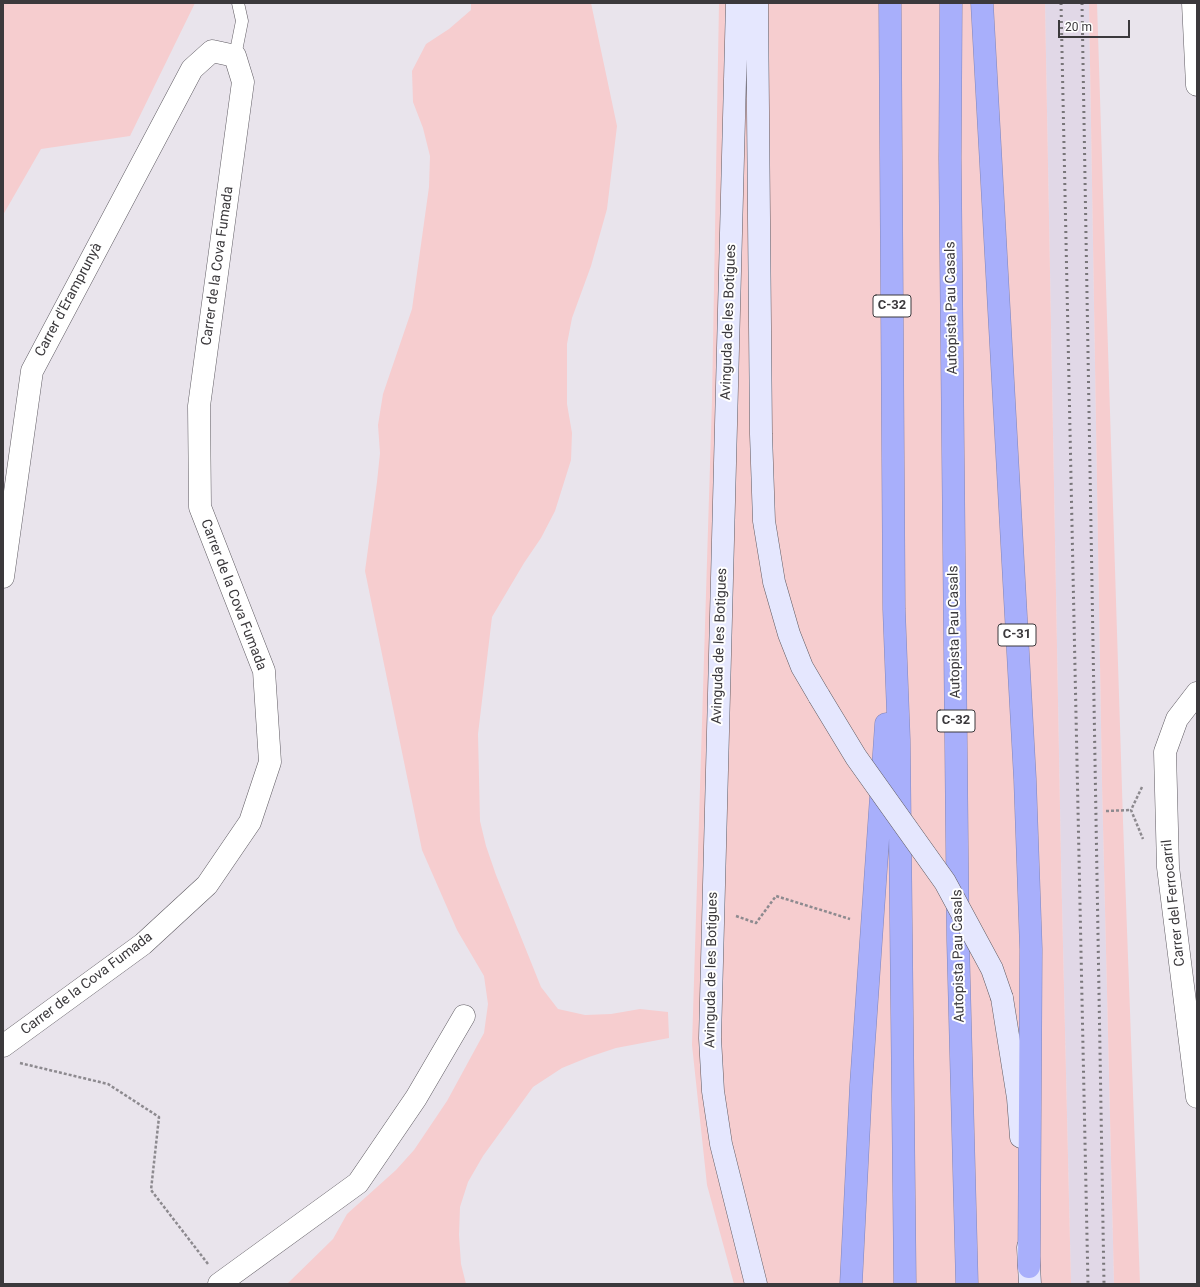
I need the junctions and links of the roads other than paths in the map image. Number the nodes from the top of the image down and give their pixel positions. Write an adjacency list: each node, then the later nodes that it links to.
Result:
1 (238, 3): 8 (lane)
2 (737, 3): 18 (street, Avinguda de les Botigues)
3 (757, 3): 16 (street, bridge)
4 (890, 3): 11 (highway, C-32)
5 (951, 3): 21 (highway, Autopista Pau Casals / C-32)
6 (982, 3): 16 (highway, C-31)
7 (1193, 3): 9 (street)
8 (235, 56): 10 (street, Carrer d'Eramprunyà); 14 (street, Carrer de la Cova Fumada)
9 (1197, 85)
10 (3, 577)
11 (894, 609): 19 (highway); 20 (highway, C-32)
12 (1197, 693): 15 (street, Carrer del Ferrocarril)
13 (464, 1016): 17 (street)
14 (3, 1046)
15 (1197, 1097)
16 (1029, 1275)
17 (221, 1283)
18 (756, 1284)
19 (851, 1284)
20 (905, 1284)
21 (967, 1284)

